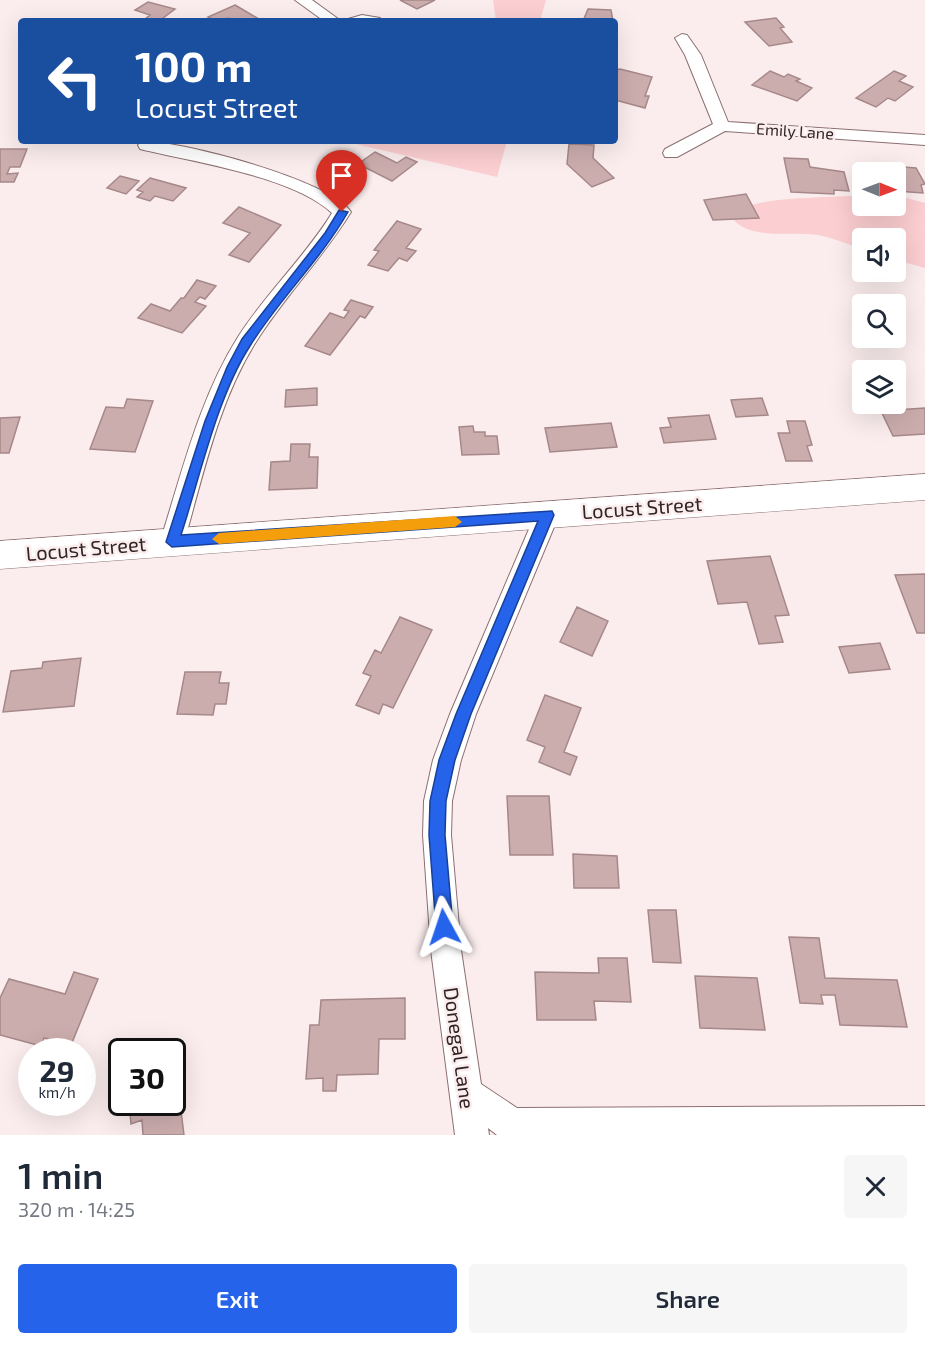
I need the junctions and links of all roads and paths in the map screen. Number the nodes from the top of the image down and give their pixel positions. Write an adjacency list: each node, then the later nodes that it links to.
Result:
1 (302, 0): 2 (street)
2 (329, 18)
3 (682, 38): 4 (street)
4 (722, 126): 5 (street, Emily Lane); 7 (street)
5 (925, 140)
6 (146, 145): 10 (street)
7 (671, 153)
8 (925, 487): 9 (main road, Locust Street)
9 (547, 515): 10 (main road, Locust Street); 12 (street, Donegal Lane)
10 (172, 542): 11 (main road, Locust Street)
11 (0, 555)
12 (465, 1093): 13 (street); 14 (street, Donegal Lane)
13 (925, 1123)
14 (472, 1135)

